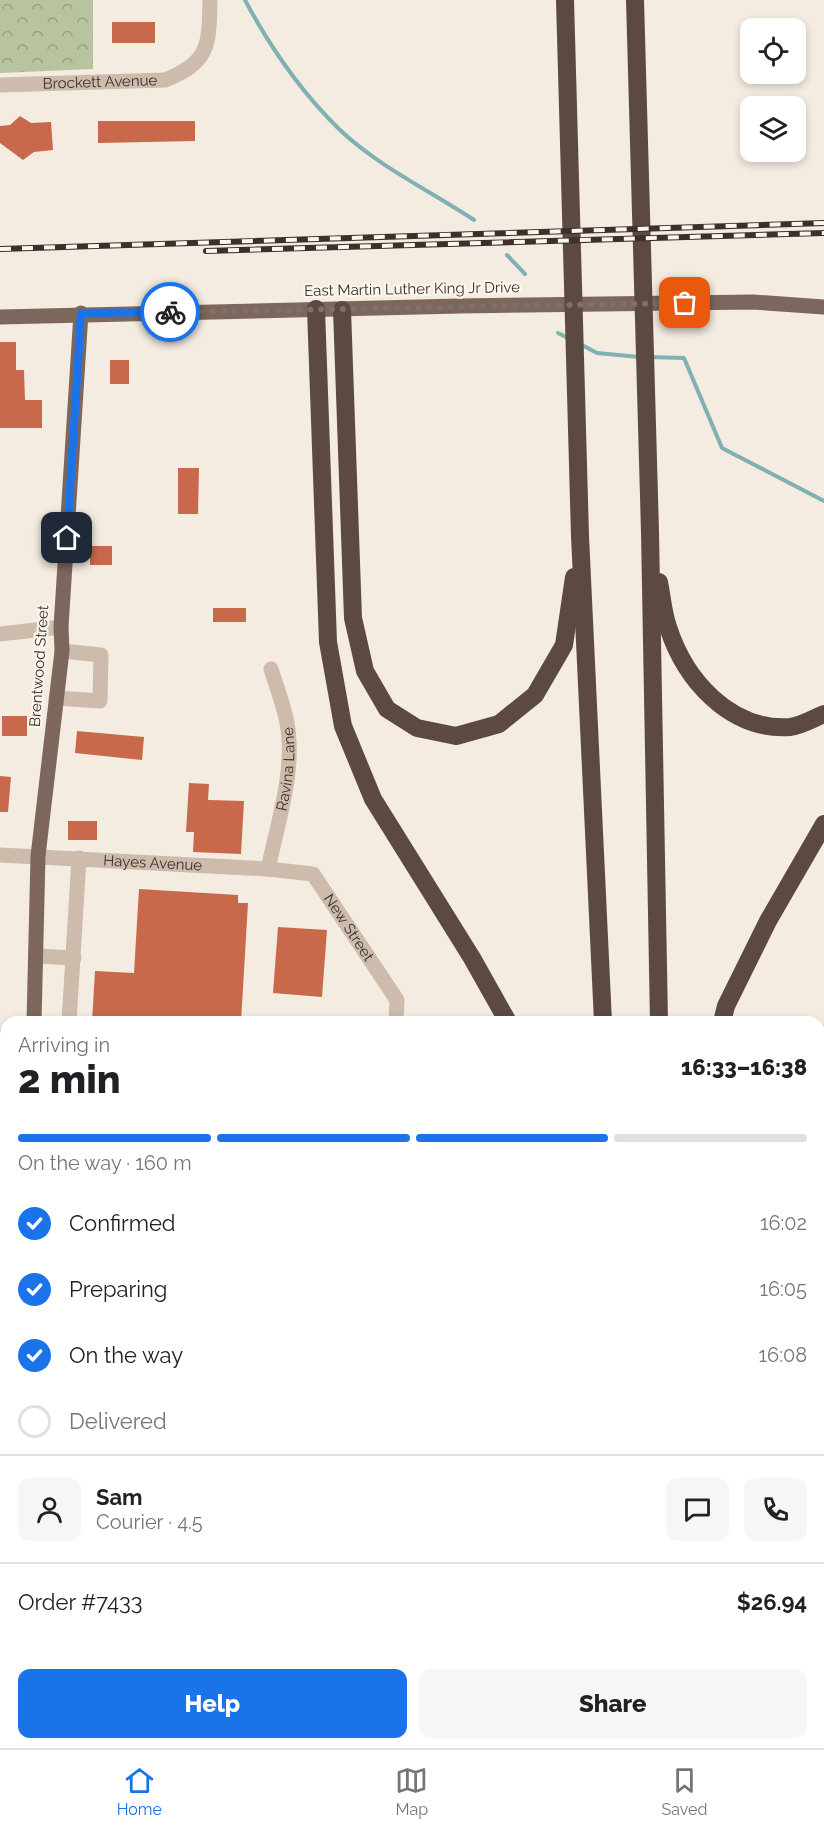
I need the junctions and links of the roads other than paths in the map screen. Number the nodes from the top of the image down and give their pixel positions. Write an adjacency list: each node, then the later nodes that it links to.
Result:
1 (210, 0): 4 (street, Brockett Avenue)
2 (565, 0): 11 (highway)
3 (634, 0): 10 (highway)
4 (0, 85)
5 (824, 307): 7 (main road, East Martin Luther King Jr Drive)
6 (316, 309): 7 (main road, East Martin Luther King Jr Drive); 8 (main road, East Martin Luther King Jr Drive); 28 (highway)
7 (342, 310): 11 (highway)
8 (81, 313): 9 (main road, East Martin Luther King Jr Drive); 12 (main road, Brentwood Street)
9 (0, 316)
10 (650, 532): 17 (highway); 30 (highway)
11 (580, 536): 29 (highway)
12 (61, 627): 13 (street); 14 (main road, Brentwood Street)
13 (0, 634)
14 (62, 651): 16 (main road, Brentwood Street); 16 (street)
15 (271, 669): 22 (street, Ravina Lane)
16 (56, 698): 20 (main road, Brentwood Street)
17 (824, 714)
18 (824, 824): 31 (highway)
19 (0, 855): 20 (street, Hayes Avenue)
20 (38, 856): 21 (street, Hayes Avenue); 23 (main road, Brentwood Street)
21 (79, 858): 22 (street, Hayes Avenue); 24 (street)
22 (268, 869): 27 (street, New Street)
23 (37, 956): 24 (street); 25 (main road, Brentwood Street)
24 (74, 958): 26 (street)
25 (34, 1016)
26 (69, 1016)
27 (396, 1016)
28 (505, 1016)
29 (603, 1016)
30 (659, 1016)
31 (724, 1016)

